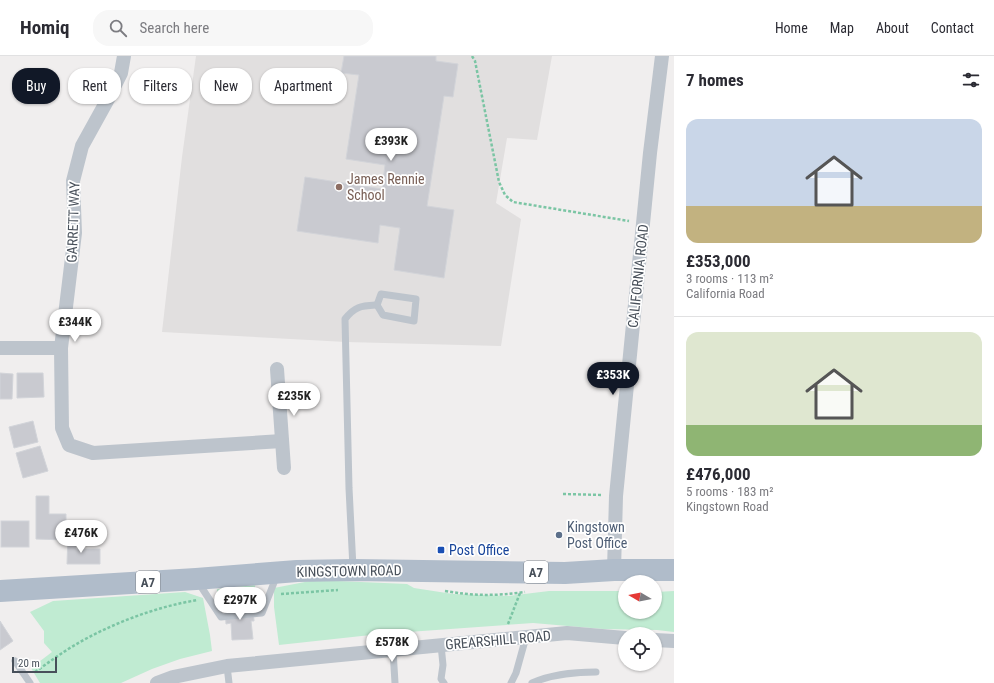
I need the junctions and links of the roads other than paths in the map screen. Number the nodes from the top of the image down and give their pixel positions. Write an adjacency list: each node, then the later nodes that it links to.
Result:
1 (124, 56): 5 (street, GARRETT WAY)
2 (662, 56): 10 (street, CALIFORNIA ROAD)
3 (377, 306): 3 (lane); 9 (lane)
4 (0, 348): 5 (street)
5 (61, 348): 7 (street, GARRETT WAY)
6 (277, 369): 7 (street)
7 (282, 442): 8 (street)
8 (284, 468)
9 (353, 570): 10 (main road, KINGSTOWN ROAD / A7); 12 (main road, KINGSTOWN ROAD / A7)
10 (614, 570): 11 (main road, KINGSTOWN ROAD / A7)
11 (674, 570)
12 (277, 573): 13 (main road, KINGSTOWN ROAD / A7); 13 (lane)
13 (196, 579): 14 (main road, KINGSTOWN ROAD / A7)
14 (0, 591)
15 (526, 637): 16 (street, GREARSHILL ROAD); 19 (street, GREARSHILL ROAD); 29 (lane)
16 (618, 637)
17 (662, 640): 18 (street)
18 (674, 641)
19 (441, 645): 20 (street, GREARSHILL ROAD); 28 (lane)
20 (393, 650): 22 (street, GREARSHILL ROAD); 27 (lane)
21 (15, 662): 24 (lane)
22 (227, 666): 25 (street, GREARSHILL ROAD); 26 (lane)
23 (596, 672): 30 (lane)
24 (28, 681)
25 (157, 683)
26 (229, 683)
27 (396, 683)
28 (444, 683)
29 (511, 683)
30 (532, 683)

